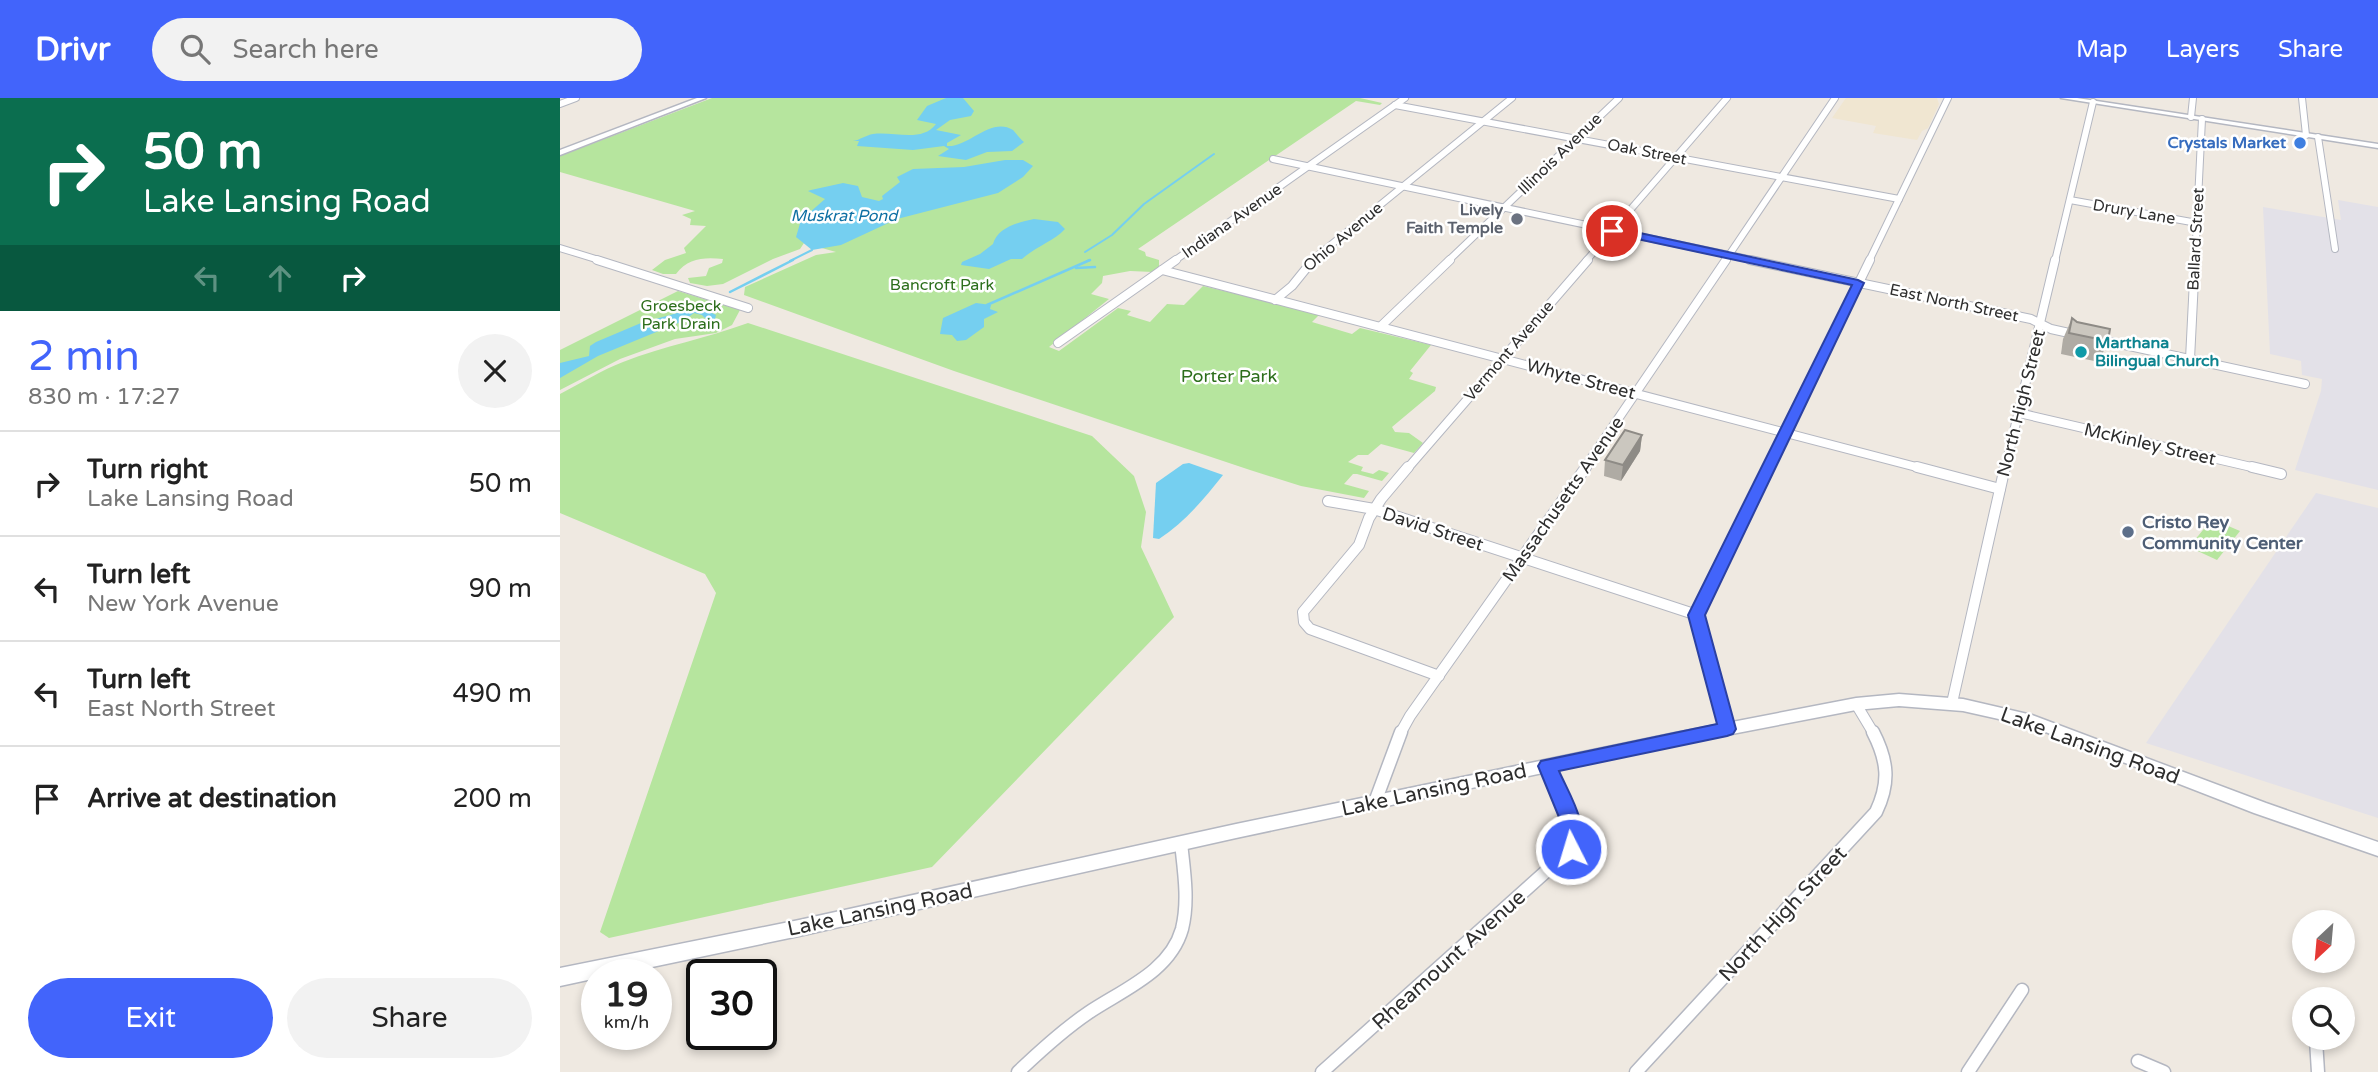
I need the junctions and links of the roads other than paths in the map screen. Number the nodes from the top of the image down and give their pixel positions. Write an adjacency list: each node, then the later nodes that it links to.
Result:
1 (576, 98): 14 (street)
2 (703, 98): 23 (street)
3 (1405, 98): 15 (street, Indiana Avenue)
4 (1513, 98): 18 (street, Ohio Avenue)
5 (1619, 98): 21 (street, Illinois Avenue)
6 (1727, 98): 24 (street, Vermont Avenue)
7 (1835, 98): 27 (street, Massachusetts Avenue)
8 (1948, 98): 29 (street)
9 (2064, 98): 13 (street)
10 (2193, 98): 16 (street)
11 (2302, 98): 19 (street)
12 (2104, 101): 13 (street); 16 (street)
13 (2093, 102): 30 (street, North High Street)
14 (560, 104)
15 (1395, 105): 18 (street, Oak Street); 26 (street, Indiana Avenue)
16 (2191, 117): 17 (street)
17 (2202, 119): 19 (street); 32 (street, Ballard Street)
18 (1483, 122): 21 (street, Oak Street); 28 (street, Ohio Avenue)
19 (2306, 135): 20 (street)
20 (2318, 137): 22 (street); 35 (street)
21 (1576, 139): 24 (street, Oak Street); 31 (street, Illinois Avenue)
22 (2378, 146)
23 (560, 153)
24 (1676, 158): 27 (street, Oak Street); 33 (street, Vermont Avenue)
25 (1273, 159): 26 (street, East North Street)
26 (1308, 166): 28 (street, East North Street); 37 (street, Indiana Avenue)
27 (1782, 177): 29 (street, Oak Street); 36 (street, Massachusetts Avenue)
28 (1404, 186): 31 (street, East North Street); 39 (street, Ohio Avenue)
29 (1899, 199): 38 (street)
30 (2070, 200): 32 (street, Drury Lane); 41 (street, North High Street)
31 (1504, 208): 33 (street, East North Street); 42 (street, Illinois Avenue)
32 (2197, 223): 45 (street, Ballard Street)
33 (1612, 231): 36 (street, East North Street); 44 (street, Vermont Avenue)
34 (560, 248): 40 (street)
35 (2335, 249)
36 (1729, 255): 38 (street, East North Street); 47 (street, Massachusetts Avenue)
37 (1161, 270): 39 (street, Whyte Street); 43 (street, Indiana Avenue)
38 (1858, 283): 41 (street, East North Street); 49 (street)
39 (1275, 300): 42 (street, Whyte Street)
40 (748, 308)
41 (2040, 324): 45 (street, East North Street); 48 (street, North High Street)
42 (1380, 327): 44 (street, Whyte Street)
43 (1058, 343)
44 (1502, 358): 47 (street, Whyte Street); 53 (street, Vermont Avenue)
45 (2190, 359): 46 (street, East North Street)
46 (2305, 384)
47 (1636, 393): 49 (street, Whyte Street); 54 (street, Massachusetts Avenue)
48 (2019, 413): 50 (street, McKinley Street); 51 (street, North High Street)
49 (1785, 433): 51 (street, Whyte Street); 55 (street)
50 (2281, 474)
51 (2000, 489): 57 (street, North High Street)
52 (1328, 501): 53 (street, David Street)
53 (1374, 509): 54 (street, David Street); 56 (street, Vermont Avenue)
54 (1522, 558): 55 (street, David Street); 56 (street, Massachusetts Avenue)
55 (1696, 615): 59 (street)
56 (1439, 676): 61 (street, Massachusetts Avenue)
57 (1952, 703): 58 (main road, Lake Lansing Road); 63 (main road, Lake Lansing Road)
58 (1856, 704): 59 (main road, Lake Lansing Road); 70 (street, North High Street)
59 (1727, 729): 60 (main road, Lake Lansing Road)
60 (1548, 766): 61 (main road, Lake Lansing Road); 69 (street, Rheamount Avenue)
61 (1376, 802): 62 (main road, Lake Lansing Road)
62 (1181, 843): 64 (main road, Lake Lansing Road); 68 (street)
63 (2378, 849)
64 (560, 976)
65 (2022, 990): 71 (street)
66 (2317, 1050): 73 (street)
67 (2138, 1061): 72 (street)
68 (1018, 1072)
69 (1322, 1072)
70 (1636, 1072)
71 (1968, 1072)
72 (2164, 1072)
73 (2318, 1072)

